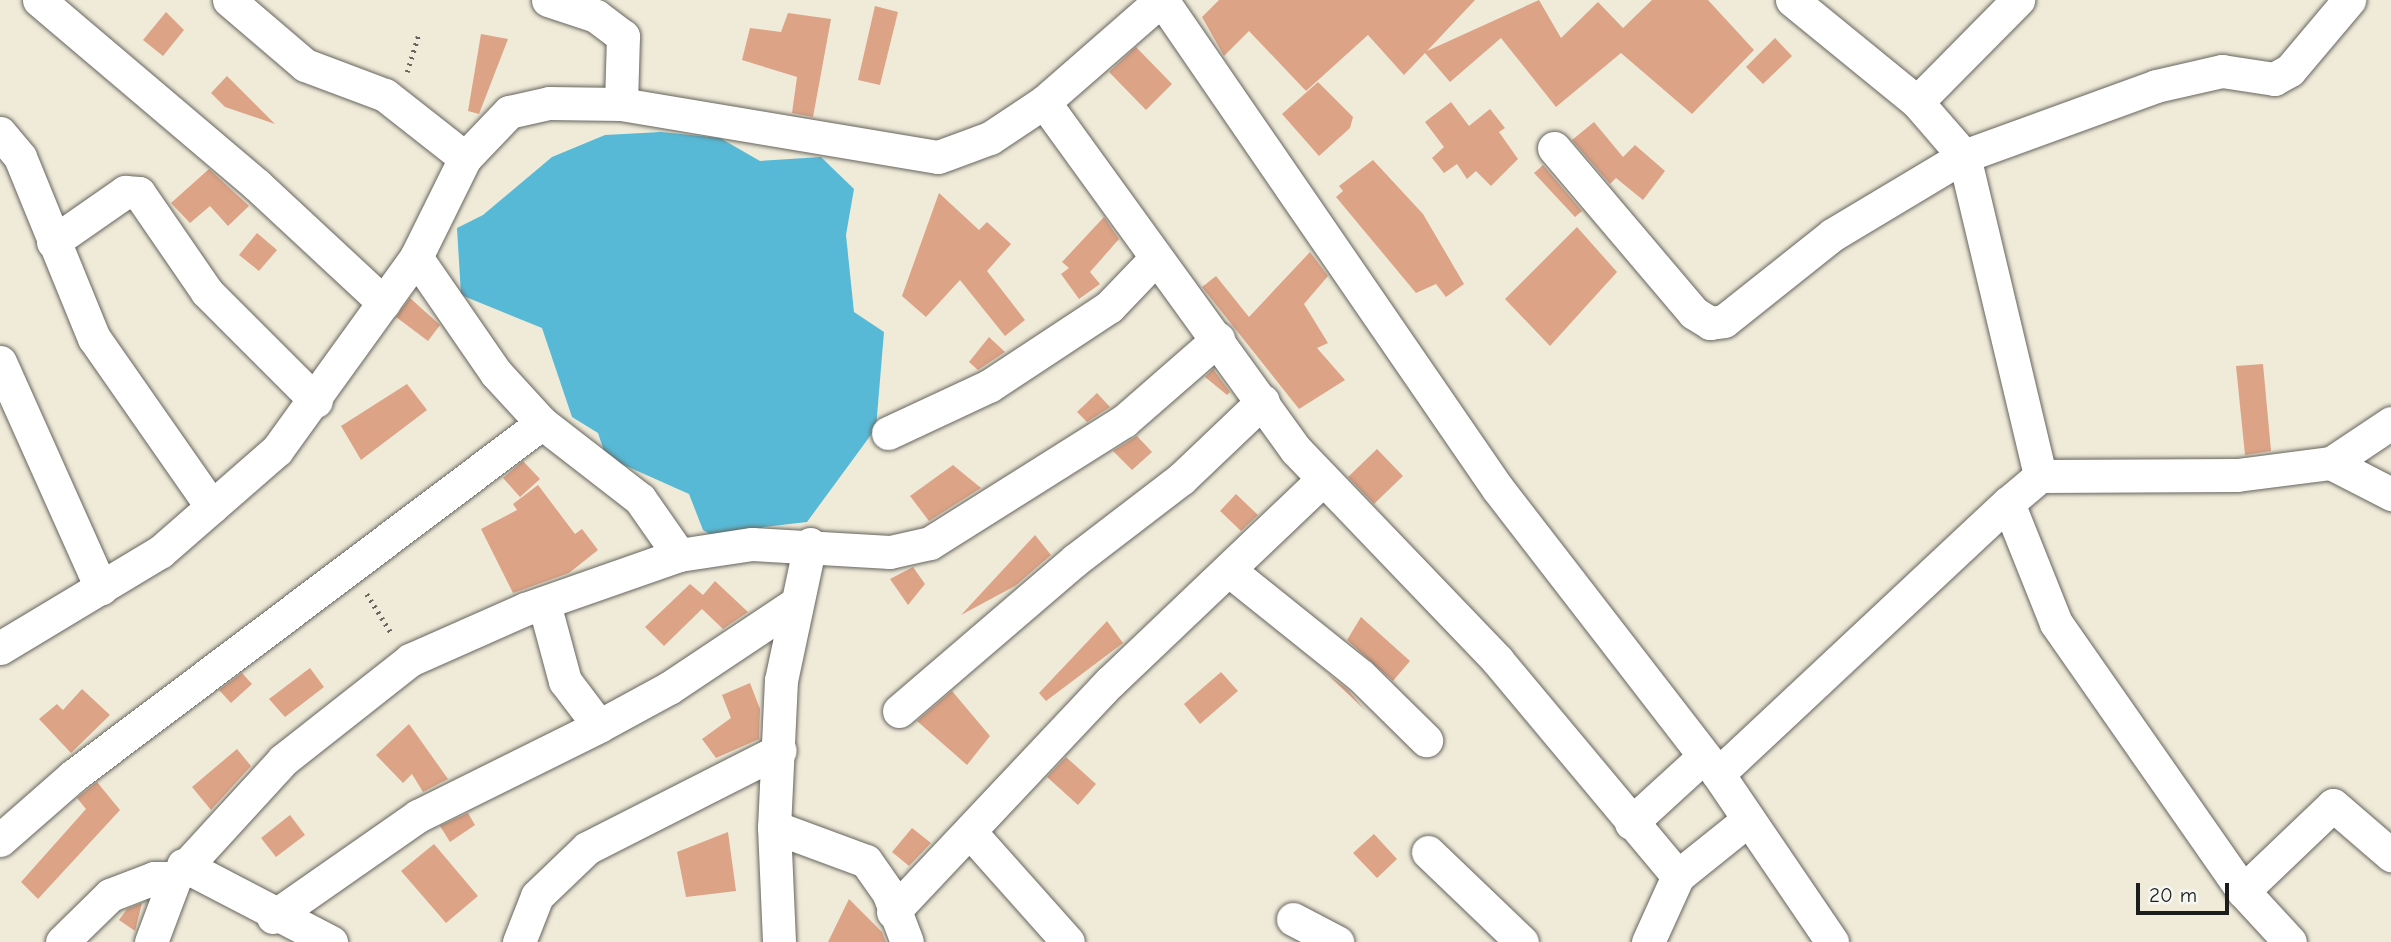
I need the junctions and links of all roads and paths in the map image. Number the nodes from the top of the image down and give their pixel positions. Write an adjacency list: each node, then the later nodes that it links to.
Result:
1 (39, 0): 20 (street)
2 (229, 0): 9 (street)
3 (548, 0): 12 (street)
4 (1161, 0): 10 (street); 47 (street)
5 (1792, 0): 11 (street)
6 (2349, 0): 15 (street)
7 (2012, 2): 11 (street)
8 (419, 33): 9 (path)
9 (397, 102): 16 (street)
10 (1044, 102): 12 (street); 19 (street)
11 (1917, 102): 15 (street)
12 (621, 104): 16 (street)
13 (0, 133): 17 (street)
14 (1554, 148): 15 (street)
15 (1964, 156): 29 (street)
16 (464, 158): 18 (street)
17 (53, 242): 23 (street); 33 (street)
18 (416, 257): 20 (street); 25 (street)
19 (1156, 258): 21 (street); 27 (street)
20 (384, 303): 23 (street)
21 (1218, 338): 24 (street); 34 (street)
22 (0, 362): 38 (street)
23 (316, 401): 33 (street)
24 (1263, 401): 30 (street); 43 (street)
25 (542, 423): 35 (street); 36 (street)
26 (2391, 423): 28 (street)
27 (888, 433)
28 (2331, 463): 29 (street); 31 (street)
29 (2040, 476): 32 (street)
30 (1323, 480): 37 (street); 49 (street)
31 (2391, 494)
32 (2008, 503): 47 (street); 57 (street)
33 (212, 507): 38 (street)
34 (810, 544): 35 (street); 39 (street)
35 (679, 555): 40 (street)
36 (353, 569): 42 (path); 52 (street)
37 (1230, 571): 45 (street); 51 (street)
38 (101, 588): 41 (street)
39 (795, 604): 44 (street); 46 (street)
40 (545, 607): 42 (street); 44 (street)
41 (3, 638)
42 (410, 660): 55 (street)
43 (899, 711)
44 (599, 726): 59 (street)
45 (1426, 740)
46 (780, 750): 50 (street); 65 (street)
47 (1710, 765): 48 (street); 49 (street)
48 (1748, 820): 56 (street); 71 (street)
49 (1631, 822): 56 (street)
50 (774, 827): 58 (street); 66 (street)
51 (970, 832): 58 (street); 68 (street)
52 (0, 840)
53 (1428, 852): 70 (street)
54 (2391, 855): 57 (street)
55 (179, 872): 59 (street); 62 (street); 63 (street)
56 (1678, 876): 61 (street)
57 (2243, 891): 72 (street)
58 (893, 912): 67 (street)
59 (273, 917): 64 (street)
60 (1293, 919): 69 (street)
61 (1660, 935)
62 (62, 942)
63 (151, 942)
64 (331, 942)
65 (519, 942)
66 (779, 942)
67 (907, 942)
68 (1068, 942)
69 (1338, 942)
70 (1522, 942)
71 (1832, 942)
72 (2290, 942)

